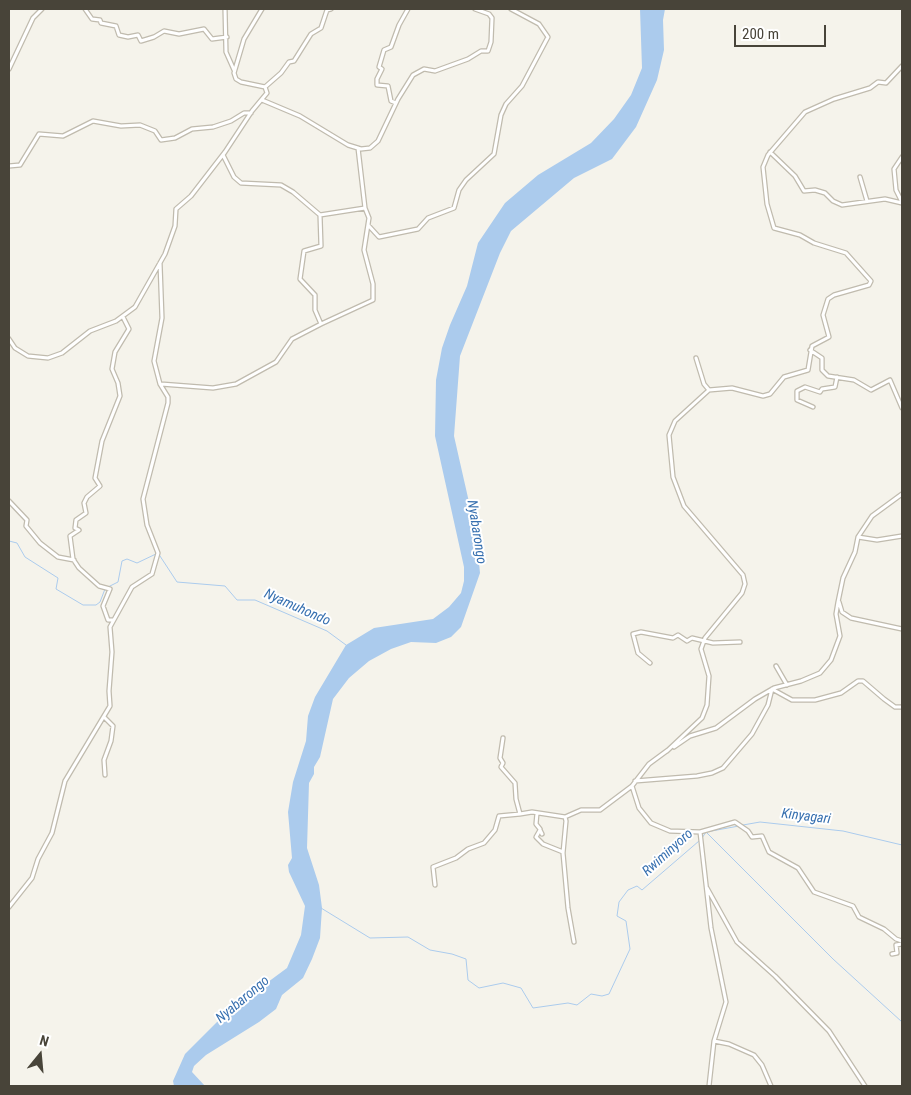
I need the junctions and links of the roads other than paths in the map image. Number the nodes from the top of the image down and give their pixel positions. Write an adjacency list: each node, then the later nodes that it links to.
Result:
1 (42, 9): 11 (street)
2 (85, 9): 9 (street)
3 (225, 9): 9 (street)
4 (262, 9): 12 (street)
5 (330, 9): 13 (street)
6 (408, 9): 15 (street)
7 (476, 9): 15 (street)
8 (511, 9): 27 (street)
9 (227, 38): 12 (street)
10 (902, 66): 18 (street)
11 (9, 69)
12 (234, 71): 13 (street)
13 (265, 87): 14 (street)
14 (262, 100): 16 (street); 17 (street)
15 (396, 104): 17 (street)
16 (251, 113): 19 (street); 21 (street)
17 (358, 148): 25 (street)
18 (770, 152): 23 (street); 32 (street)
19 (223, 156): 26 (street); 28 (street)
20 (902, 157): 24 (street)
21 (9, 166)
22 (860, 177): 23 (street)
23 (867, 201): 24 (street)
24 (902, 202)
25 (366, 208): 26 (street); 27 (street)
26 (320, 216): 30 (street)
27 (368, 225): 30 (street)
28 (160, 263): 29 (street); 35 (street)
29 (123, 317): 31 (street); 43 (street)
30 (321, 324): 35 (street)
31 (9, 339)
32 (810, 350): 34 (street); 36 (street)
33 (696, 358): 36 (street)
34 (837, 377): 37 (street); 38 (street)
35 (160, 384): 45 (street)
36 (709, 390): 49 (street)
37 (813, 407)
38 (902, 408)
39 (902, 494): 42 (street)
40 (9, 501): 43 (street)
41 (902, 536): 42 (street)
42 (858, 537): 44 (street)
43 (74, 560): 45 (street)
44 (838, 602): 46 (street); 53 (street)
45 (114, 620): 56 (street)
46 (895, 628): 47 (street); 48 (street)
47 (902, 629)
48 (902, 634)
49 (704, 642): 50 (street); 51 (street); 58 (street)
50 (740, 642)
51 (650, 663)
52 (776, 666): 53 (street)
53 (787, 685): 54 (street)
54 (772, 689): 55 (street); 58 (street); 60 (street)
55 (902, 707)
56 (104, 717): 59 (street); 72 (street)
57 (503, 738): 63 (street)
58 (667, 751): 60 (street)
59 (105, 775)
60 (635, 781): 61 (street)
61 (632, 786): 67 (street); 68 (street)
62 (538, 808): 65 (street)
63 (520, 809): 64 (street); 66 (street)
64 (526, 812): 65 (street); 66 (street)
65 (538, 812): 67 (street); 69 (street)
66 (520, 814): 70 (street)
67 (564, 817): 69 (street)
68 (700, 832): 71 (street); 74 (street)
69 (563, 852): 73 (street)
70 (435, 885)
71 (706, 886): 76 (street); 79 (street)
72 (9, 907)
73 (574, 942)
74 (902, 942): 75 (street)
75 (892, 954)
76 (714, 1042): 77 (street); 78 (street)
77 (709, 1086)
78 (771, 1086)
79 (865, 1086)

